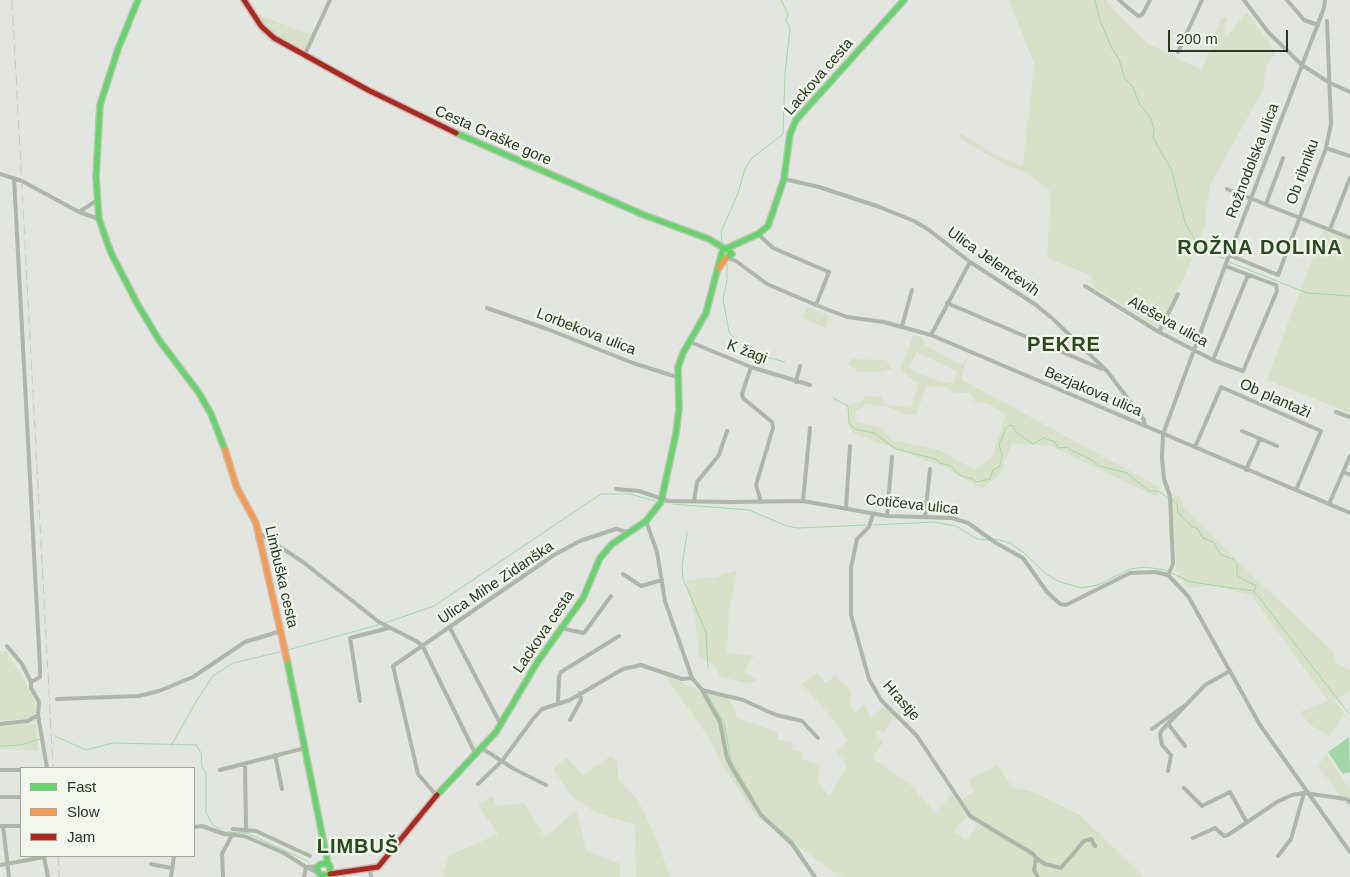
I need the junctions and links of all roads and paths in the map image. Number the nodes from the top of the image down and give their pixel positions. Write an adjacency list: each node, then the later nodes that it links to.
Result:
1 (138, 0): 29 (street, Limbuška cesta)
2 (244, 0): 14 (street, Cesta Graške gore)
3 (330, 0): 14 (street)
4 (904, 0): 24 (street, Lackova cesta)
5 (1119, 0): 6 (street)
6 (1150, 0)
7 (1202, 0): 13 (street)
8 (1244, 0): 15 (street)
9 (1288, 0): 12 (street)
10 (1325, 0): 12 (street)
11 (1327, 21): 16 (street, Ob ribniku)
12 (1318, 25): 15 (street)
13 (1178, 52)
14 (304, 56): 37 (street, Cesta Graške gore)
15 (1302, 65): 16 (street); 28 (street, Rožnodolska ulica)
16 (1330, 83): 17 (street); 18 (street, Ob ribniku)
17 (1350, 92)
18 (1326, 148): 19 (street); 32 (street, Ob ribniku)
19 (1350, 156)
20 (1283, 158): 30 (street)
21 (0, 174): 22 (street)
22 (14, 178): 31 (street); 105 (street)
23 (1350, 178): 26 (street)
24 (784, 179): 35 (street, Lackova cesta); 39 (street, Ulica Jelenčevih)
25 (1227, 189): 28 (street)
26 (1345, 190): 27 (street); 34 (street)
27 (1350, 193)
28 (1251, 198): 30 (street); 38 (street, Rožnodolska ulica)
29 (96, 201): 31 (street); 33 (street, Limbuška cesta)
30 (1266, 204): 32 (street)
31 (79, 212): 33 (street)
32 (1300, 216): 34 (street); 38 (street, Ob ribniku)
33 (99, 219): 91 (street, Limbuška cesta)
34 (1330, 229): 36 (street)
35 (758, 234): 37 (street, Lackova cesta); 46 (street)
36 (1350, 238)
37 (727, 253): 46 (street, Bezjakova ulica); 51 (street, Lackova cesta)
38 (1229, 255): 40 (street, Rožnodolska ulica)
39 (970, 262): 45 (street); 56 (street, Ulica Jelenčevih)
40 (1225, 266): 41 (street); 52 (street, Rožnodolska ulica)
41 (1248, 274): 53 (street); 53 (street, Aleševa ulica)
42 (1085, 286): 49 (street, Aleševa ulica)
43 (912, 290): 48 (street)
44 (1178, 294): 49 (street)
45 (947, 303): 50 (street); 56 (street)
46 (816, 305): 48 (street, Bezjakova ulica)
47 (488, 308): 57 (street, Lorbekova ulica)
48 (902, 326): 50 (street, Bezjakova ulica)
49 (1159, 332): 52 (street, Aleševa ulica)
50 (931, 335): 62 (street, Bezjakova ulica)
51 (690, 342): 55 (street, K žagi); 57 (street, Lackova cesta)
52 (1194, 351): 53 (street, Aleševa ulica); 66 (street, Rožnodolska ulica)
53 (1213, 360)
54 (800, 366): 58 (street)
55 (751, 367): 58 (street, K žagi); 82 (street)
56 (1107, 371): 62 (street, Ulica Jelenčevih)
57 (677, 377): 79 (street, Lackova cesta)
58 (796, 382): 59 (street, K žagi)
59 (810, 385)
60 (1336, 412): 61 (street)
61 (1350, 417)
62 (1145, 426): 66 (street, Bezjakova ulica)
63 (810, 428): 81 (street)
64 (727, 431): 80 (street)
65 (1242, 431): 67 (street)
66 (1163, 434): 70 (street, Bezjakova ulica); 93 (street)
67 (1260, 439): 69 (street); 74 (street)
68 (850, 446): 84 (street)
69 (1277, 446)
70 (1195, 447): 74 (street, Bezjakova ulica); 78 (street, Ob plantaži)
71 (1350, 456): 75 (street)
72 (892, 457): 87 (street)
73 (930, 469): 88 (street)
74 (1246, 470): 78 (street, Bezjakova ulica)
75 (1343, 472): 76 (street); 83 (street)
76 (1350, 475)
77 (616, 490): 79 (street, Cotičeva ulica)
78 (1296, 490): 83 (street, Bezjakova ulica)
79 (662, 498): 80 (street, Cotičeva ulica); 89 (street, Lackova cesta)
80 (694, 501): 82 (street, Cotičeva ulica)
81 (803, 501): 82 (street, Cotičeva ulica); 84 (street, Cotičeva ulica)
82 (761, 502)
83 (1329, 504): 85 (street, Bezjakova ulica)
84 (846, 508): 86 (street, Cotičeva ulica)
85 (1350, 513)
86 (873, 514): 87 (street, Cotičeva ulica); 156 (street, Hrastje)
87 (887, 516): 88 (street, Cotičeva ulica)
88 (924, 517): 93 (street, Cotičeva ulica)
89 (646, 521): 90 (street, Lackova cesta); 94 (street)
90 (628, 532): 97 (street, Ulica Mihe Zidanška); 98 (street, Lackova cesta)
91 (259, 533): 96 (street); 99 (street, Limbuška cesta)
92 (623, 574): 94 (street)
93 (1169, 574): 103 (street)
94 (662, 580): 104 (street)
95 (611, 596): 98 (street)
96 (389, 628): 102 (street); 109 (street)
97 (450, 628): 102 (street, Ulica Mihe Zidanška); 115 (street)
98 (560, 628): 115 (street, Lackova cesta)
99 (281, 631): 108 (street); 120 (street, Limbuška cesta)
100 (618, 636): 110 (street)
101 (7, 646): 105 (street)
102 (423, 647): 123 (street); 136 (street, Ulica Mihe Zidanška)
103 (1230, 671): 111 (street); 135 (street)
104 (692, 678): 106 (street); 107 (street)
105 (31, 682): 112 (street)
106 (702, 690): 118 (street); 174 (street)
107 (580, 693): 110 (street); 113 (street)
108 (56, 699)
109 (360, 701)
110 (558, 704): 124 (street)
111 (1188, 704): 116 (street); 117 (street)
112 (38, 716): 114 (street); 126 (street)
113 (570, 720)
114 (0, 724)
115 (500, 725): 121 (street, Lackova cesta)
116 (1169, 725): 119 (street); 130 (street)
117 (1152, 729)
118 (818, 738)
119 (1185, 746)
120 (305, 748): 122 (street); 146 (street, Limbuška cesta)
121 (483, 748): 123 (street, Lackova cesta); 124 (street)
122 (275, 755): 125 (street); 134 (street)
123 (476, 755): 136 (street, Lackova cesta)
124 (502, 761): 131 (street); 132 (street)
125 (245, 764): 129 (street); 145 (street)
126 (47, 767)
127 (0, 770): 128 (street)
128 (20, 770)
129 (220, 770)
130 (1168, 771)
131 (478, 784)
132 (546, 785)
133 (1184, 788): 140 (street)
134 (282, 789)
135 (1306, 793): 139 (street); 140 (street); 151 (street); 153 (street)
136 (436, 795): 165 (street, Lackova cesta)
137 (0, 797): 138 (street)
138 (20, 797)
139 (1350, 802)
140 (1246, 821): 148 (street)
141 (1, 826): 142 (street); 157 (street)
142 (20, 826)
143 (195, 827): 147 (street)
144 (233, 829): 145 (street)
145 (246, 829): 149 (street)
146 (322, 834): 160 (street); 161 (street)
147 (232, 835): 149 (street); 171 (street)
148 (1193, 838)
149 (272, 843): 152 (street); 162 (street)
150 (1096, 846): 156 (street, Hrastje)
151 (1350, 852)
152 (310, 856)
153 (1278, 856)
154 (44, 857): 157 (street); 169 (street)
155 (174, 857): 163 (street)
156 (1036, 858): 175 (street)
157 (6, 864): 159 (street); 168 (street)
158 (151, 864): 163 (street)
159 (0, 865)
160 (320, 865): 161 (street); 162 (street); 166 (street)
161 (329, 865): 164 (street); 167 (street)
162 (306, 867): 166 (street); 172 (street)
163 (170, 870): 170 (street)
164 (350, 870): 165 (street); 167 (street)
165 (370, 870): 173 (street)
166 (319, 875): 167 (street)
167 (329, 876)
168 (8, 877)
169 (48, 877)
170 (170, 877)
171 (223, 877)
172 (304, 877)
173 (371, 877)
174 (815, 877)
175 (1038, 877)

